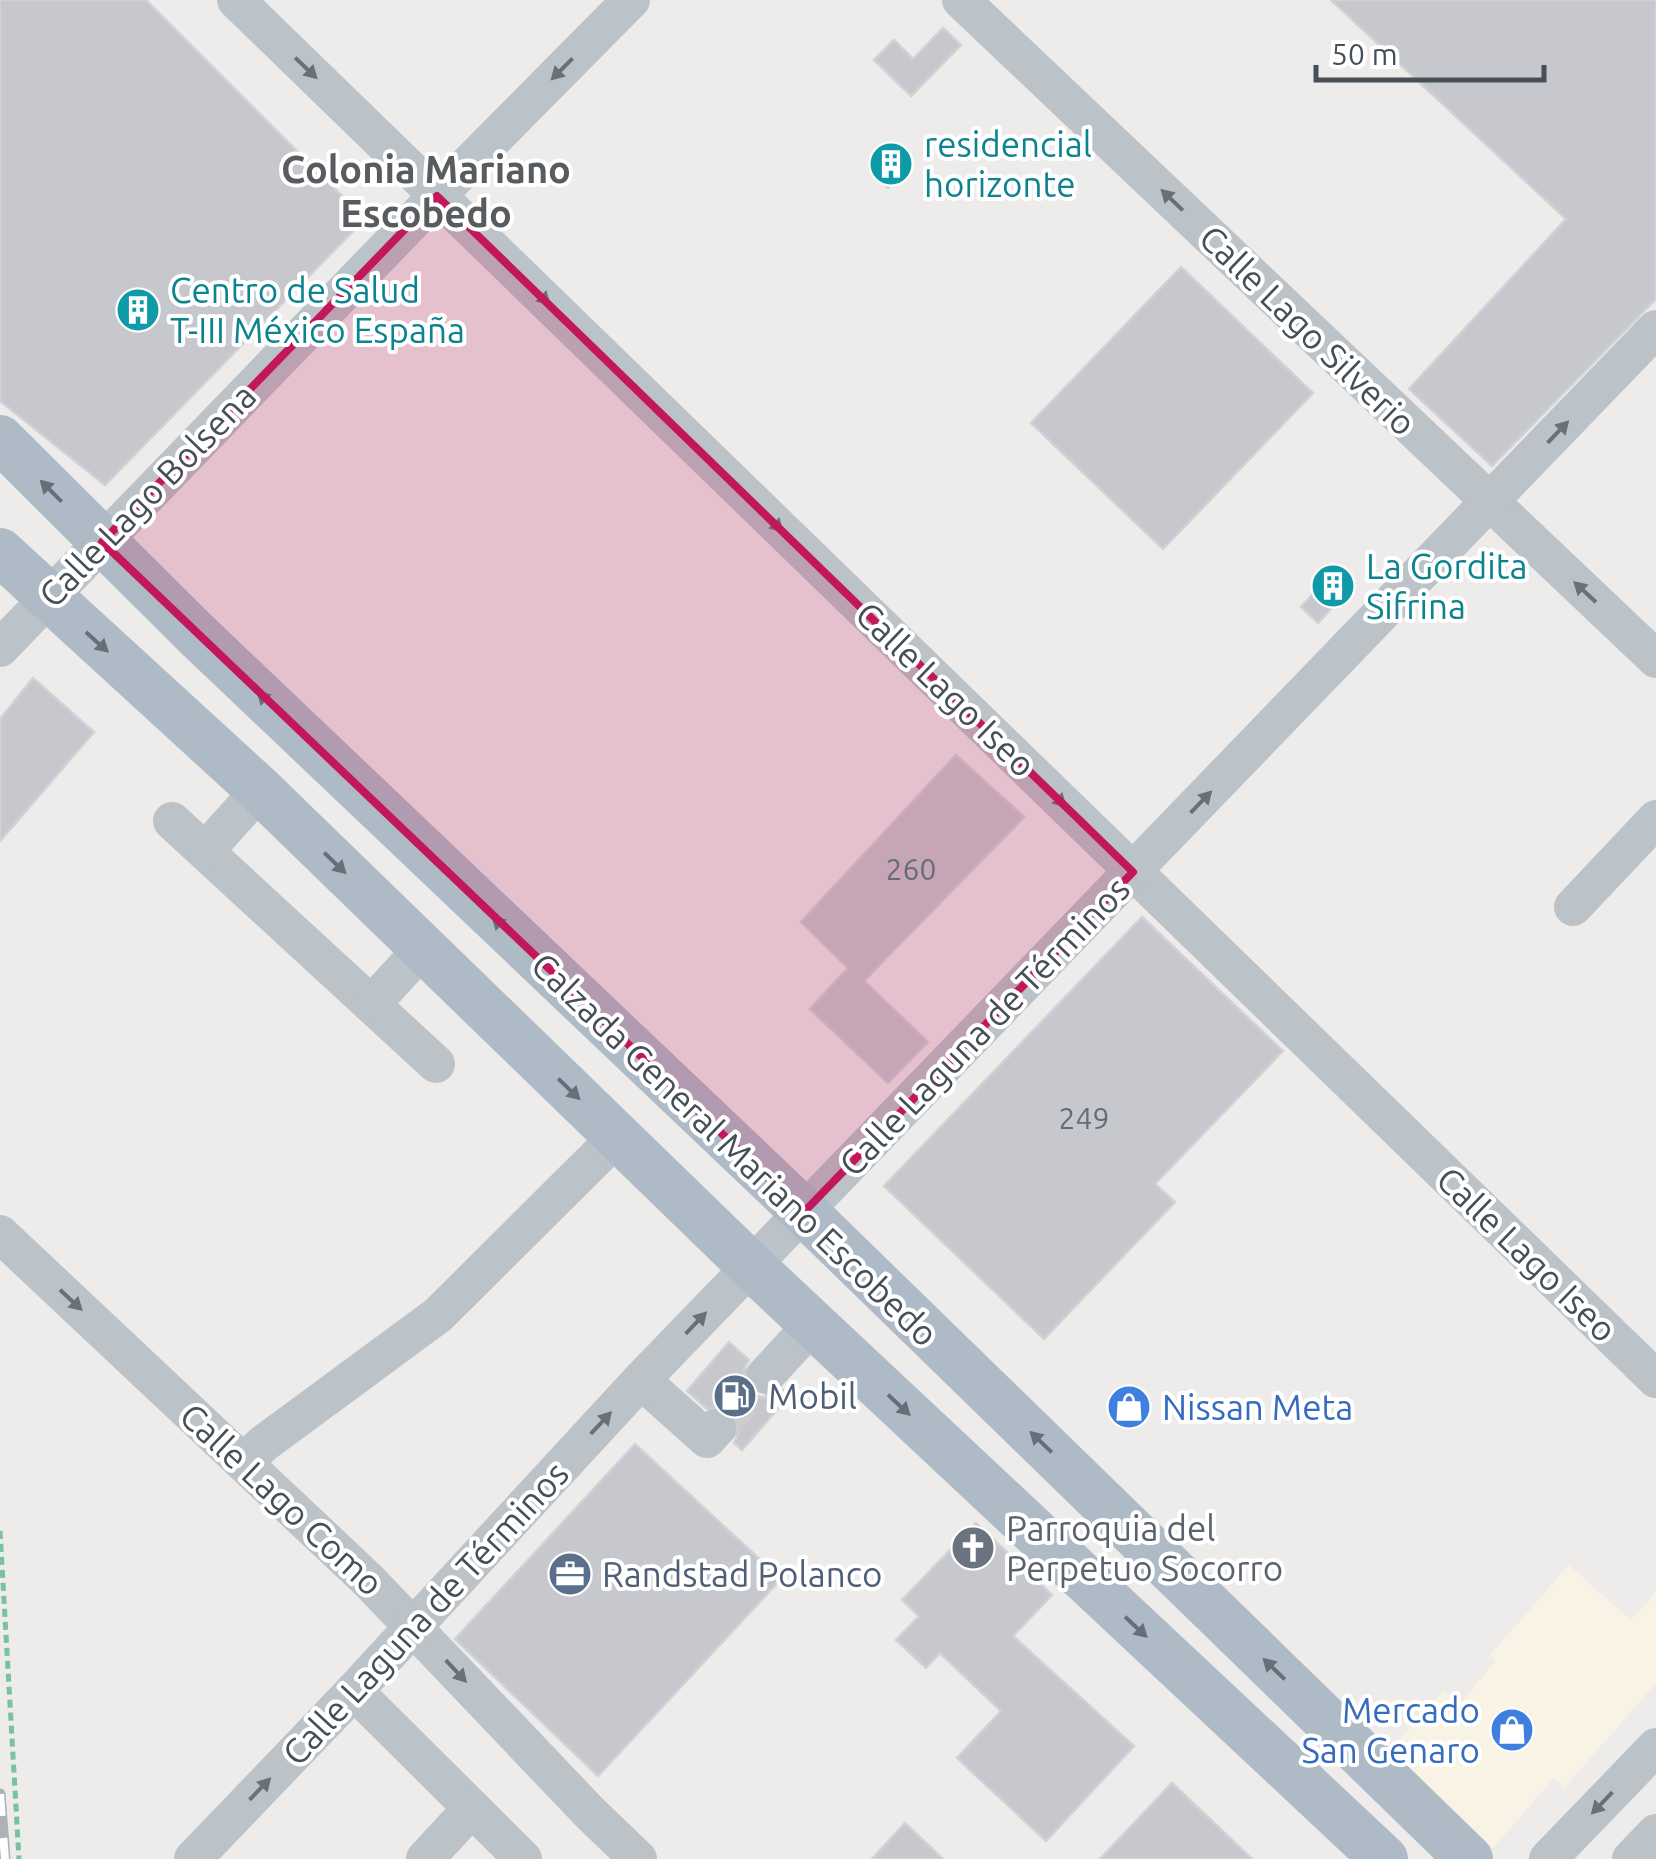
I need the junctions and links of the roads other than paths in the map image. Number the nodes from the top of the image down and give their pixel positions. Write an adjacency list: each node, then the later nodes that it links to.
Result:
1 (236, 0): 4 (street, Calle Lago Iseo, one-way to 4)
2 (631, 0): 4 (street, Calle Lago Bolsena, one-way to 4)
3 (961, 0): 7 (street, Calle Lago Silverio, one-way to 3)
4 (437, 196): 8 (street, Calle Lago Bolsena); 17 (street, Calle Lago Iseo, one-way to 17)
5 (1656, 329): 7 (street, Calle Laguna de Términos, one-way to 5)
6 (0, 439): 8 (main road, Calzada General Mariano Escobedo, one-way to 6)
7 (1490, 503): 12 (street, Calle Lago Silverio, one-way to 7); 17 (street, Calle Laguna de Términos, one-way to 7)
8 (102, 542): 10 (street, Calle Lago Bolsena); 23 (main road, Calzada General Mariano Escobedo, one-way to 8)
9 (0, 552): 10 (main road, Calzada General Mariano Escobedo)
10 (48, 597): 11 (street, Calle Lago Bolsena); 13 (main road, Calzada General Mariano Escobedo, one-way to 13)
11 (0, 648)
12 (1656, 659)
13 (260, 790): 16 (street); 19 (main road, Calzada General Mariano Escobedo, one-way to 19)
14 (1656, 819): 18 (street)
15 (172, 821): 16 (street)
16 (206, 850): 20 (street)
17 (1134, 872): 23 (street, Calle Laguna de Términos); 28 (street, Calle Lago Iseo)
18 (1572, 907)
19 (423, 948): 20 (street); 22 (main road, Calzada General Mariano Escobedo, one-way to 22)
20 (372, 1004): 21 (street)
21 (436, 1064)
22 (618, 1136): 25 (main road, Calzada General Mariano Escobedo); 31 (street)
23 (804, 1212): 25 (street, Calle Laguna de Términos); 42 (main road, Calzada General Mariano Escobedo, one-way to 23)
24 (0, 1234): 31 (street, Calle Lago Como, one-way to 31)
25 (751, 1266): 26 (main road, Calzada General Mariano Escobedo); 29 (street, Calle Laguna de Términos, one-way to 25)
26 (813, 1324): 27 (street); 41 (main road, Calzada General Mariano Escobedo, one-way to 41)
27 (766, 1375)
28 (1656, 1379)
29 (642, 1380): 30 (street); 32 (street, Calle Laguna de Términos, one-way to 29)
30 (717, 1428)
31 (244, 1463): 32 (street, Calle Lago Como)
32 (414, 1626): 33 (street, Calle Laguna de Términos); 40 (street, Calle Lago Como, one-way to 40)
33 (354, 1691): 35 (street); 37 (street, Calle Laguna de Términos, one-way to 33)
34 (1656, 1747): 43 (street, one-way to 43)
35 (472, 1808): 38 (street); 39 (street)
36 (1656, 1834): 44 (street)
37 (193, 1859)
38 (425, 1859)
39 (523, 1859)
40 (638, 1859)
41 (1384, 1859)
42 (1469, 1859)
43 (1548, 1859)
44 (1631, 1859)

